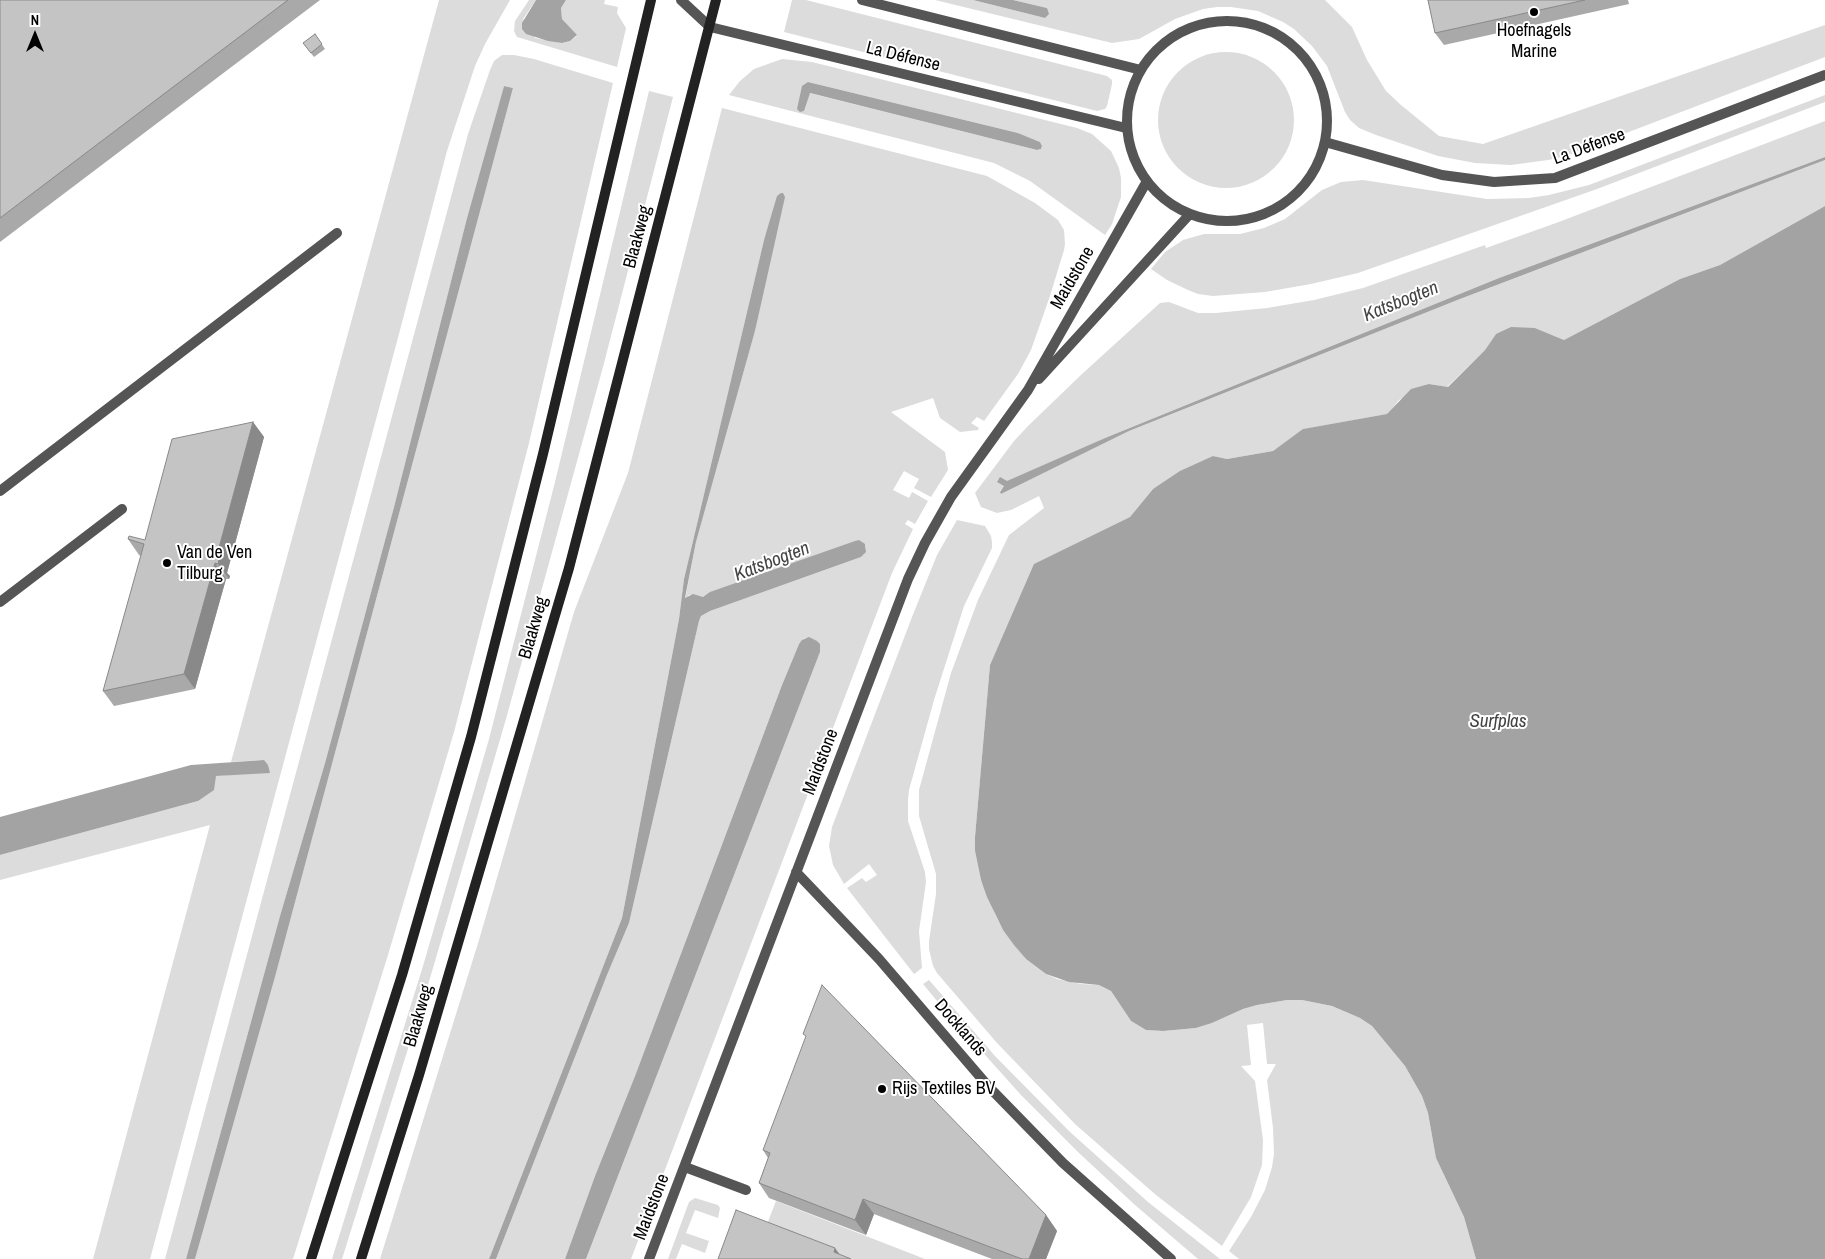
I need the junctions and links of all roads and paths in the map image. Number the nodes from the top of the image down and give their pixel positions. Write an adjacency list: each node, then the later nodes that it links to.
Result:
1 (651, 0): 20 (main road, Blaakweg)
2 (681, 0): 5 (street, La Défense)
3 (716, 0): 5 (main road, Blaakweg)
4 (862, 0): 6 (street)
5 (710, 26): 8 (street, La Défense); 21 (main road, Blaakweg)
6 (1141, 70): 8 (street); 9 (street)
7 (1825, 75): 9 (street, La Défense)
8 (1126, 128): 10 (street)
9 (1325, 142): 11 (street)
10 (1147, 181): 11 (street); 13 (street, Maidstone)
11 (1189, 215): 13 (street, Maidstone)
12 (337, 233): 14 (street)
13 (1028, 390): 17 (street, Maidstone)
14 (0, 491)
15 (122, 509): 16 (street)
16 (0, 602)
17 (796, 872): 18 (street, Maidstone); 23 (street, Docklands)
18 (684, 1167): 19 (street, Maidstone); 22 (street, Maidstone)
19 (746, 1190)
20 (311, 1259)
21 (361, 1259)
22 (650, 1259)
23 (1171, 1259)

